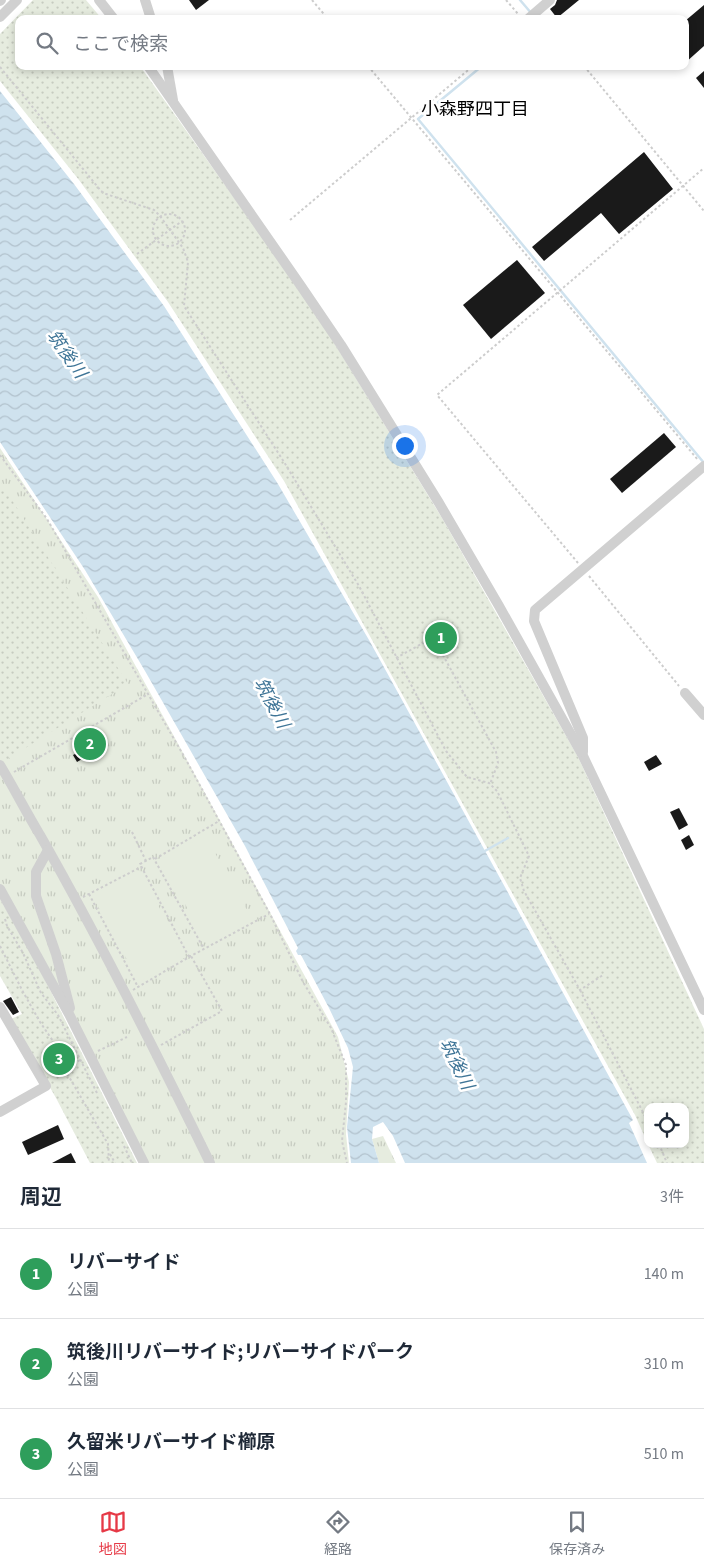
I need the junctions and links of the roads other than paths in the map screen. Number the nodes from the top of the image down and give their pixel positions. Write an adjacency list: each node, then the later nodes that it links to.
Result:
1 (17, 0): 8 (street)
2 (99, 0): 5 (street)
3 (145, 0): 6 (street)
4 (543, 2): 7 (street)
5 (111, 15)
6 (151, 15)
7 (532, 15)
8 (0, 17)
9 (151, 70): 11 (street)
10 (168, 70): 11 (street)
11 (173, 101): 15 (street)
12 (704, 466): 15 (street)
13 (685, 693): 14 (street)
14 (704, 715)
15 (584, 756): 20 (street)
16 (0, 766): 17 (street)
17 (48, 850): 21 (street); 24 (street)
18 (0, 889): 21 (street)
19 (0, 1007): 22 (street)
20 (704, 1010)
21 (75, 1026): 23 (street)
22 (1, 1115)
23 (144, 1163)
24 (210, 1163)

